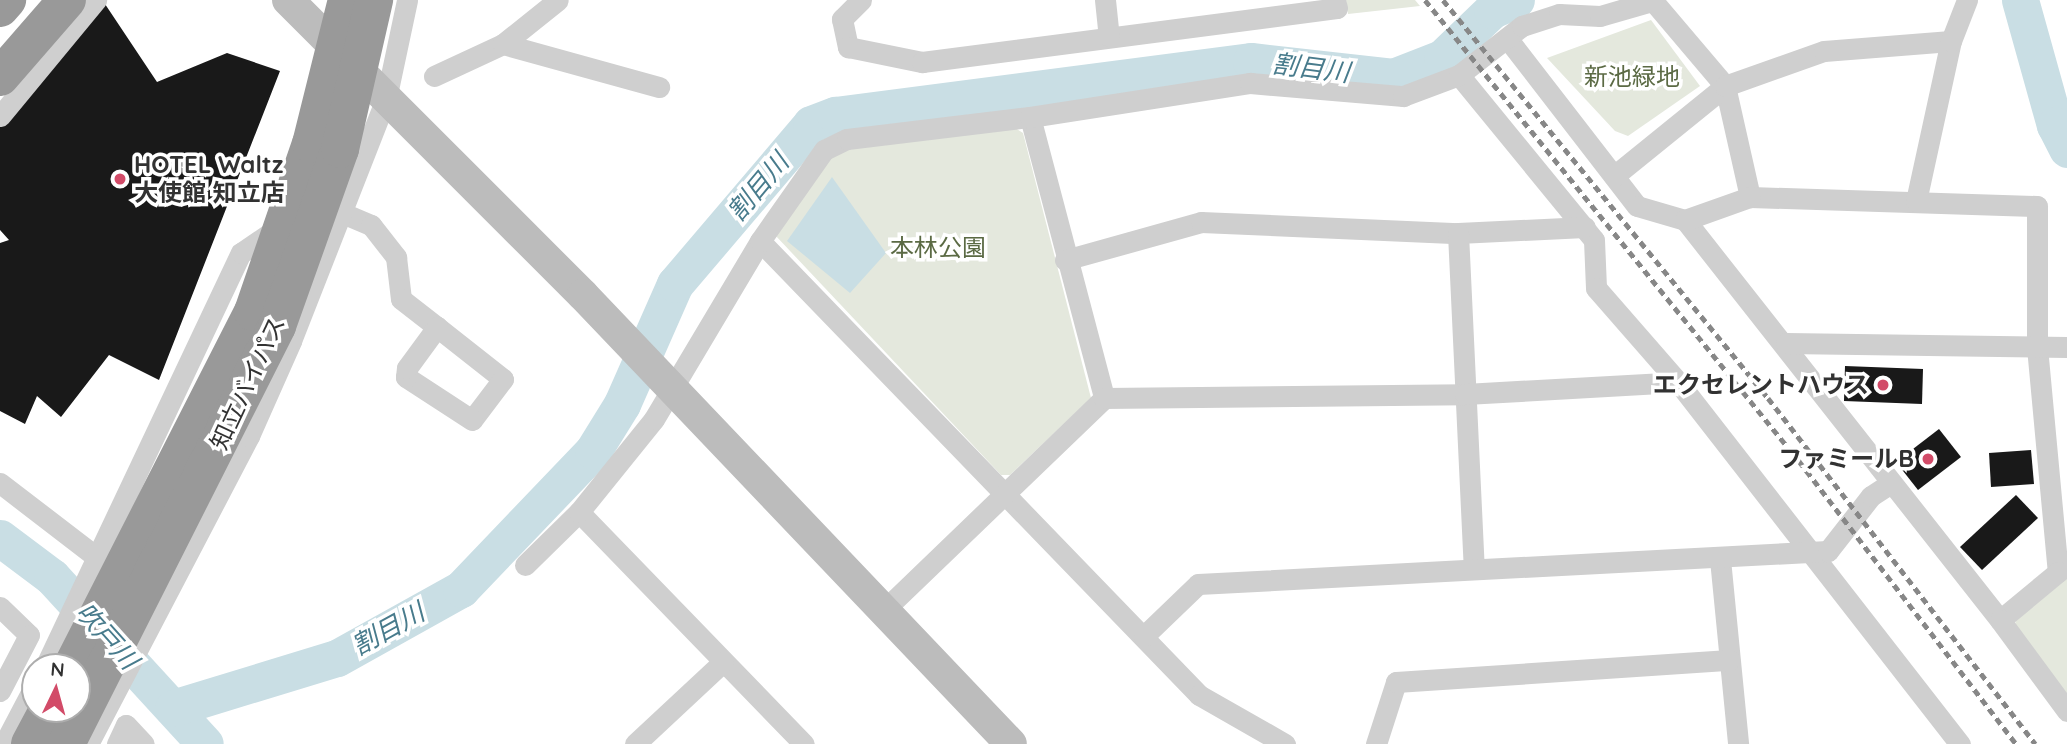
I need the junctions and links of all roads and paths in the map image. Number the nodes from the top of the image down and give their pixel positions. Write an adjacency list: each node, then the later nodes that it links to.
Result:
1 (7, 0): 15 (highway)
2 (39, 0): 20 (highway)
3 (67, 0): 23 (highway)
4 (96, 0): 27 (street)
5 (288, 0): 26 (street)
6 (347, 0): 61 (highway, 知立バイパス, bridge)
7 (374, 0): 70 (highway, 知立バイパス, bridge)
8 (407, 0): 26 (street)
9 (558, 0): 19 (street)
10 (861, 0): 16 (street)
11 (1105, 0): 16 (street)
12 (1335, 0): 16 (street)
13 (1967, 0): 18 (street)
14 (1654, 1): 17 (street); 24 (street)
15 (0, 8)
16 (1109, 36)
17 (1507, 38): 21 (street); 29 (street)
18 (1951, 41): 24 (street); 32 (street)
19 (503, 44): 22 (street); 25 (street)
20 (0, 47)
21 (1459, 75): 28 (street); 35 (street)
22 (434, 76)
23 (0, 77)
24 (1725, 86): 29 (street); 31 (street)
25 (659, 87)
26 (386, 99): 30 (street); 44 (street)
27 (0, 116)
28 (1030, 117): 37 (street); 38 (street)
29 (1614, 176): 34 (street)
30 (353, 177): 33 (street); 53 (street)
31 (1750, 197): 32 (street); 34 (street)
32 (1916, 201): 41 (street)
33 (340, 212): 39 (street); 71 (street)
34 (1685, 220): 40 (street)
35 (1585, 227): 36 (street); 43 (street)
36 (1458, 233): 38 (street); 45 (street)
37 (760, 241): 44 (street); 49 (street)
38 (1065, 260): 46 (street)
39 (437, 327): 39 (street)
40 (1786, 344): 41 (street); 47 (street)
41 (2037, 347): 42 (street); 58 (street)
42 (2067, 347)
43 (1678, 382): 45 (street); 51 (street)
44 (666, 386): 50 (street); 57 (street)
45 (1465, 394): 46 (street); 55 (street)
46 (1104, 398): 49 (street)
47 (1891, 483): 51 (street); 58 (street)
48 (0, 484): 53 (street)
49 (1003, 492): 57 (street); 59 (street)
50 (579, 512): 54 (street); 63 (street)
51 (1810, 552): 52 (street); 80 (street)
52 (1720, 559): 55 (street); 62 (street)
53 (94, 561): 60 (street)
54 (526, 565)
55 (1474, 569): 59 (street)
56 (0, 607): 64 (street)
57 (882, 612): 76 (street)
58 (2000, 620): 65 (street)
59 (1144, 636): 77 (street)
60 (65, 653)
61 (66, 653)
62 (1729, 660): 78 (street); 79 (street)
63 (723, 662): 74 (street); 75 (street)
64 (0, 691)
65 (2067, 711)
66 (21, 712): 68 (street)
67 (41, 723): 69 (highway)
68 (4, 744)
69 (30, 744)
70 (66, 744)
71 (88, 744)
72 (117, 744): 73 (street)
73 (145, 744)
74 (635, 744)
75 (804, 744)
76 (1011, 744)
77 (1284, 744)
78 (1376, 744)
79 (1738, 744)
80 (1959, 744)

